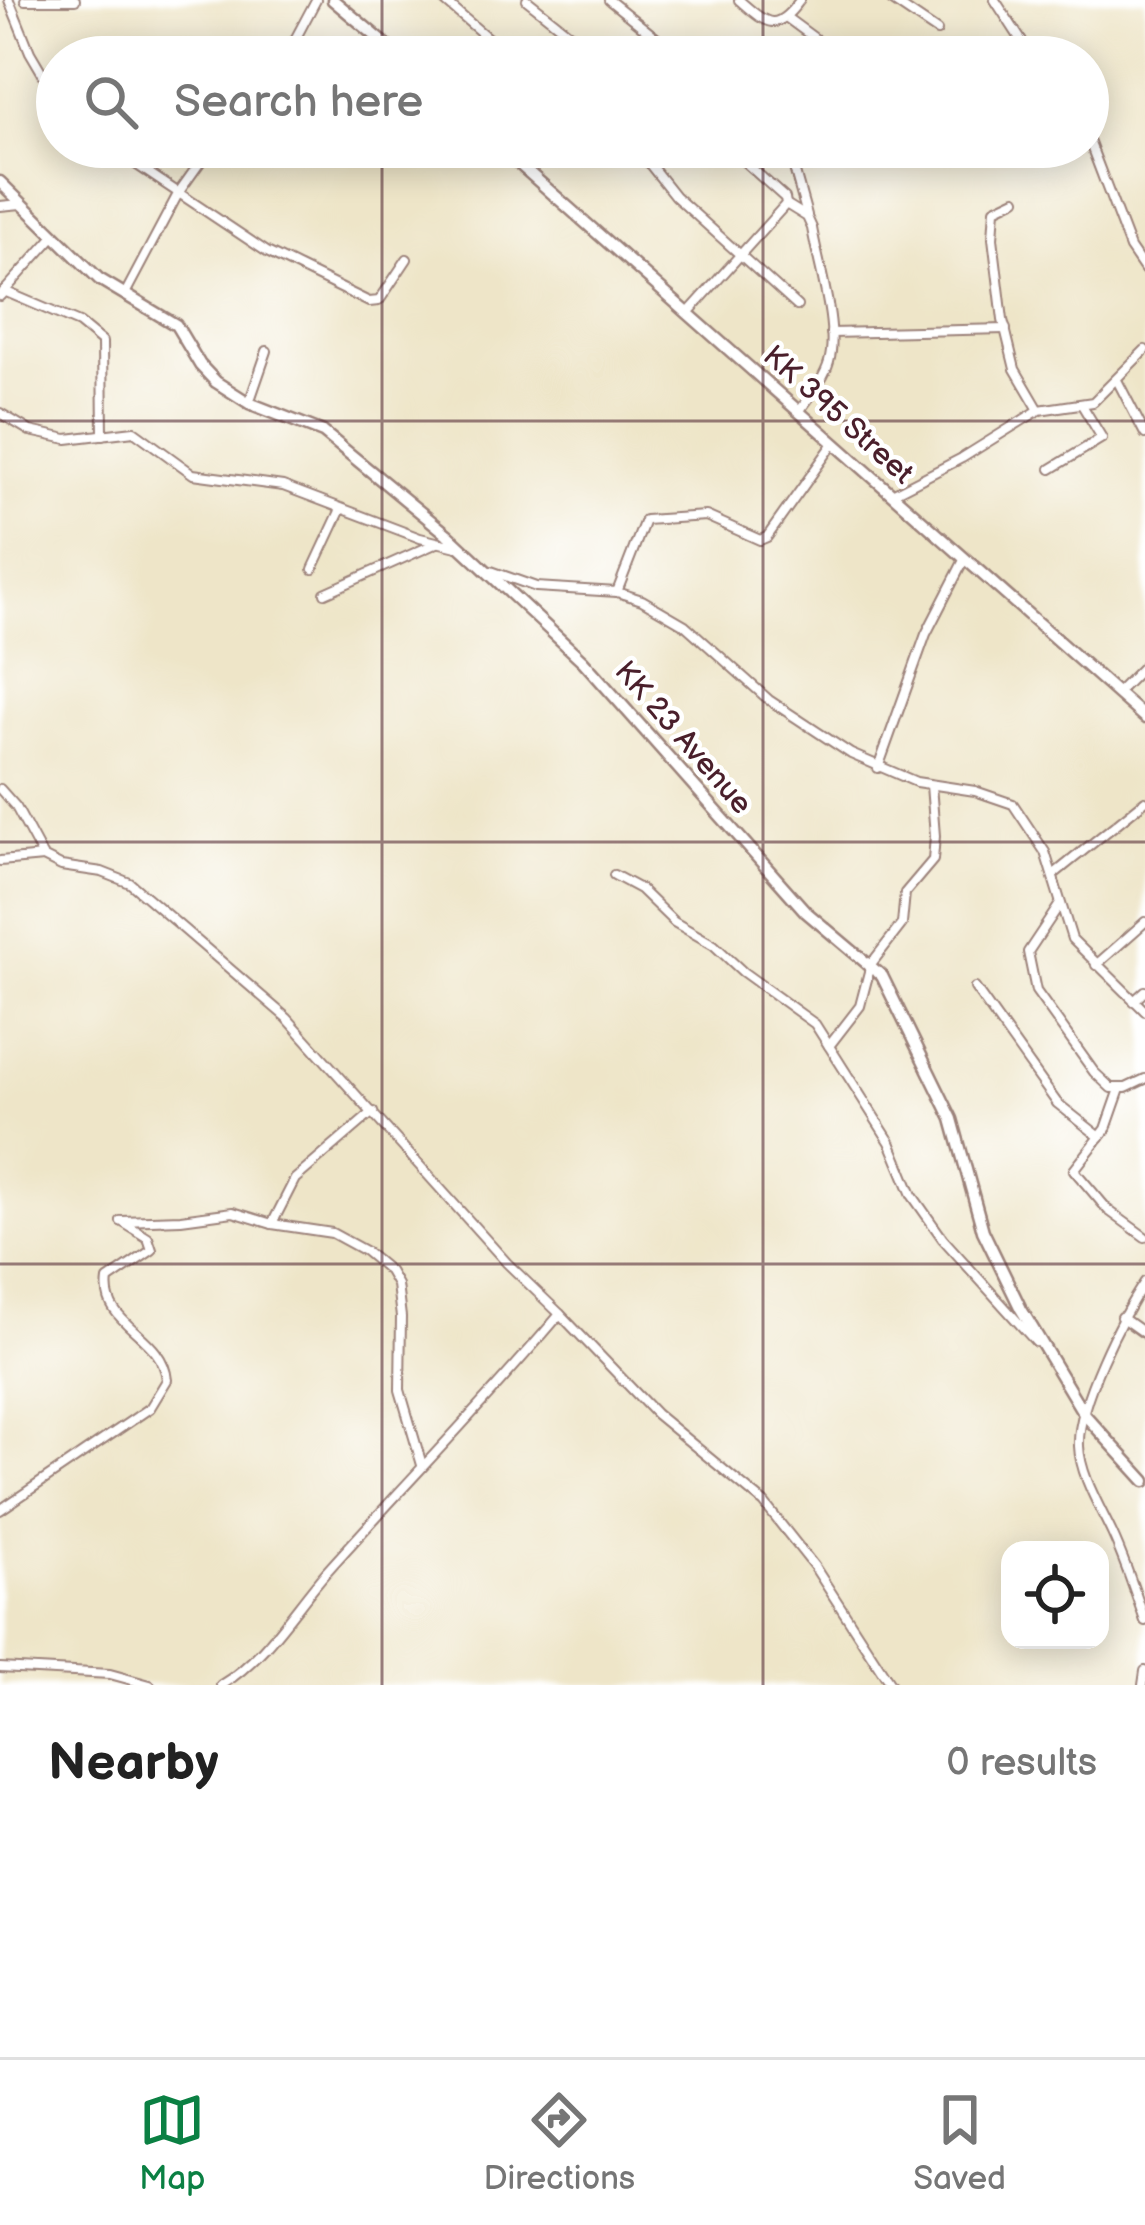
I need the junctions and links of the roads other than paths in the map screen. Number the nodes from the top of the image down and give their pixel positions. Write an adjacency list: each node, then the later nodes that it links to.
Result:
1 (5, 0): 22 (street)
2 (25, 0): 3 (street)
3 (76, 0)
4 (316, 0): 15 (street)
5 (333, 0): 16 (main road)
6 (443, 0): 17 (street)
7 (527, 0): 18 (street)
8 (609, 0): 19 (street)
9 (740, 0): 13 (street)
10 (800, 0): 13 (street)
11 (891, 0): 14 (street)
12 (995, 0): 21 (street)
13 (787, 18): 20 (street)
14 (937, 31)
15 (296, 36)
16 (376, 36)
17 (485, 36)
18 (572, 36)
19 (654, 36)
20 (811, 36)
21 (1018, 36)
22 (36, 61)
23 (142, 168): 31 (street)
24 (196, 168): 31 (street)
25 (523, 168): 44 (main road, KK 395 Street)
26 (653, 168): 38 (street)
27 (751, 168): 33 (street)
28 (794, 168): 36 (street)
29 (1099, 168): 40 (street)
30 (0, 182): 34 (main road, KK 23 Avenue)
31 (179, 192): 39 (street); 42 (street)
32 (1016, 199): 45 (street)
33 (786, 203): 36 (street); 38 (street)
34 (21, 204): 35 (street); 37 (main road, KK 23 Avenue)
35 (0, 206)
36 (807, 217): 46 (street)
37 (54, 236): 41 (street); 42 (main road, KK 23 Avenue)
38 (739, 257): 43 (street); 44 (street)
39 (406, 260)
40 (1145, 270)
41 (2, 293): 56 (street)
42 (124, 295): 50 (main road, KK 23 Avenue)
43 (797, 306)
44 (688, 313): 54 (main road, KK 395 Street)
45 (1006, 329): 46 (street); 52 (street)
46 (831, 333): 54 (street)
47 (1145, 350): 49 (street)
48 (267, 351): 50 (street)
49 (1117, 380): 51 (street); 55 (street)
50 (249, 403): 62 (main road, KK 23 Avenue)
51 (1082, 405): 52 (street); 58 (street)
52 (1039, 410): 59 (street)
53 (0, 412): 56 (street)
54 (800, 412): 57 (main road, KK 395 Street)
55 (1145, 434)
56 (103, 435): 60 (street)
57 (834, 443): 59 (main road, KK 395 Street); 66 (street)
58 (1051, 469)
59 (892, 494): 63 (main road, KK 395 Street)
60 (341, 509): 61 (street); 65 (street)
61 (437, 543): 62 (street); 67 (street)
62 (462, 548): 64 (main road, KK 23 Avenue)
63 (964, 560): 69 (main road, KK 395 Street); 71 (street)
64 (483, 568): 66 (street); 81 (main road, KK 23 Avenue)
65 (313, 569)
66 (617, 592): 71 (street)
67 (325, 593)
68 (1145, 665): 69 (street)
69 (1118, 692): 70 (main road, KK 395 Street)
70 (1145, 718)
71 (878, 768): 72 (street)
72 (931, 785): 78 (street); 81 (street)
73 (0, 789): 75 (street)
74 (1145, 801): 78 (street)
75 (44, 857): 76 (street); 90 (street)
76 (0, 861)
77 (614, 874): 87 (street)
78 (1053, 875): 79 (street)
79 (1060, 904): 82 (street); 89 (street)
80 (1145, 922): 82 (street)
81 (871, 964): 87 (street); 98 (main road, KK 23 Avenue)
82 (1096, 964): 85 (street)
83 (976, 988): 91 (street)
84 (1145, 991): 85 (street)
85 (1134, 1001): 86 (street)
86 (1145, 1011)
87 (829, 1046): 98 (street)
88 (1145, 1079): 89 (street)
89 (1120, 1089): 91 (street)
90 (373, 1112): 92 (street); 95 (street)
91 (1100, 1137): 93 (street)
92 (272, 1224): 100 (street); 102 (street)
93 (1145, 1237)
94 (1145, 1282): 96 (street)
95 (560, 1314): 100 (street); 108 (street)
96 (1121, 1317): 97 (street); 99 (street)
97 (1145, 1334)
98 (1042, 1347): 99 (main road, KK 23 Avenue)
99 (1084, 1414): 101 (main road, KK 23 Avenue); 103 (street)
100 (422, 1467): 107 (street)
101 (1145, 1481)
102 (0, 1510)
103 (1145, 1621)
104 (0, 1668): 106 (street)
105 (1145, 1671): 109 (street)
106 (150, 1685)
107 (221, 1685)
108 (891, 1685)
109 (1142, 1685)

